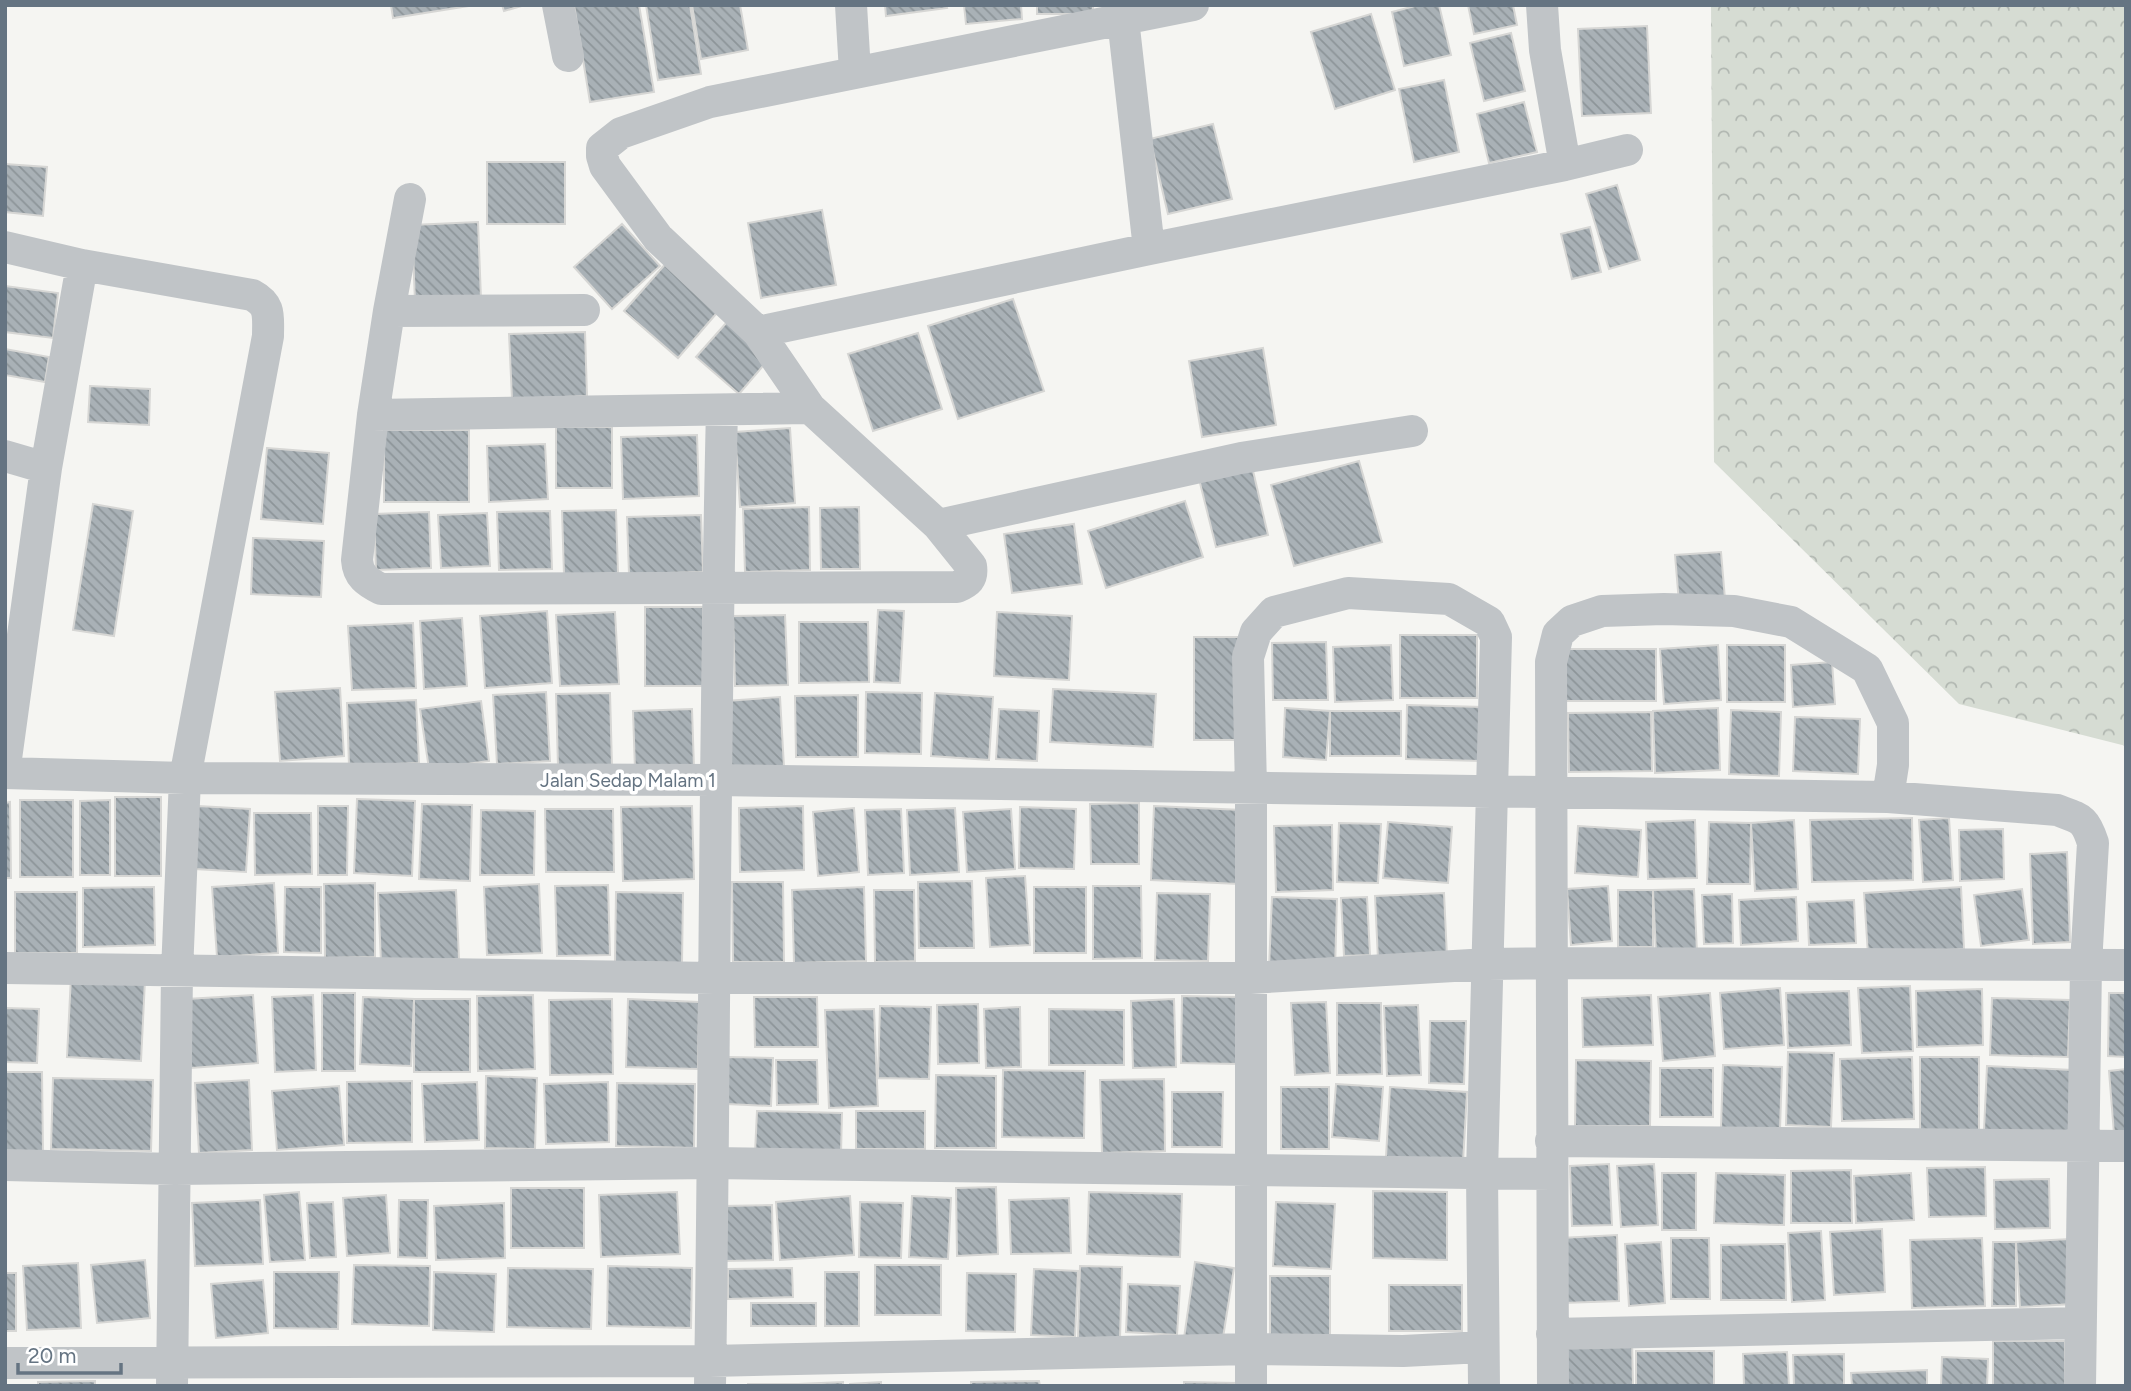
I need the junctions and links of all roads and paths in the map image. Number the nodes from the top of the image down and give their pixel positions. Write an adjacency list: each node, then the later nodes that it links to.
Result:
1 (558, 5): 6 (street)
2 (851, 5): 7 (street)
3 (1193, 5): 5 (street)
4 (1542, 5): 9 (street)
5 (1123, 19): 7 (street); 12 (street)
6 (568, 57)
7 (855, 72): 16 (street)
8 (1627, 150): 9 (street)
9 (1565, 165): 12 (street)
10 (410, 200): 15 (street)
11 (5, 247): 13 (street)
12 (1149, 249): 16 (street)
13 (82, 265): 22 (street); 27 (street)
14 (584, 310): 15 (street)
15 (389, 311): 19 (street)
16 (758, 331): 17 (street)
17 (810, 408): 18 (street); 23 (street)
18 (722, 410): 19 (street); 24 (street)
19 (373, 415): 24 (street)
20 (1412, 431): 23 (street)
21 (5, 456): 22 (street)
22 (46, 468): 25 (street)
23 (938, 525): 24 (street)
24 (718, 587): 28 (street)
25 (5, 766)
26 (5, 773): 27 (street, Jalan Sedap Malam 1)
27 (185, 778): 28 (street, Jalan Sedap Malam 1); 38 (street)
28 (717, 780): 29 (street, Jalan Sedap Malam 1); 39 (street)
29 (1251, 788): 30 (street, Jalan Sedap Malam 1); 30 (street); 40 (street)
30 (1492, 792): 31 (street, Jalan Sedap Malam 1); 34 (street)
31 (1551, 792): 32 (street, Jalan Sedap Malam 1); 32 (street); 33 (street)
32 (1888, 797): 35 (street, Jalan Sedap Malam 1)
33 (1553, 963): 34 (street); 35 (street); 41 (street)
34 (1488, 964): 40 (street); 48 (street)
35 (2086, 964): 36 (street); 42 (street, Jalan Sedap Malam 1)
36 (2126, 965)
37 (5, 968): 38 (street)
38 (177, 972): 39 (street); 46 (street)
39 (714, 978): 40 (street); 44 (street)
40 (1250, 978): 47 (street)
41 (1551, 1141): 42 (street); 49 (street)
42 (2082, 1145): 43 (street); 50 (street, Jalan Sedap Malam 1)
43 (2126, 1146)
44 (714, 1163): 46 (street); 47 (street); 55 (street)
45 (5, 1165): 46 (street)
46 (174, 1169): 56 (street)
47 (1250, 1171): 48 (street); 53 (street)
48 (1482, 1173): 49 (street); 52 (street)
49 (1551, 1174): 51 (street)
50 (2080, 1323): 51 (street); 60 (street, Jalan Sedap Malam 1)
51 (1552, 1334): 59 (street)
52 (1483, 1348): 53 (street); 58 (street)
53 (1251, 1349): 55 (street); 57 (street)
54 (5, 1363): 56 (street)
55 (710, 1373): 56 (street)
56 (172, 1374)
57 (1251, 1386)
58 (1484, 1386)
59 (1553, 1386)
60 (2080, 1386)

